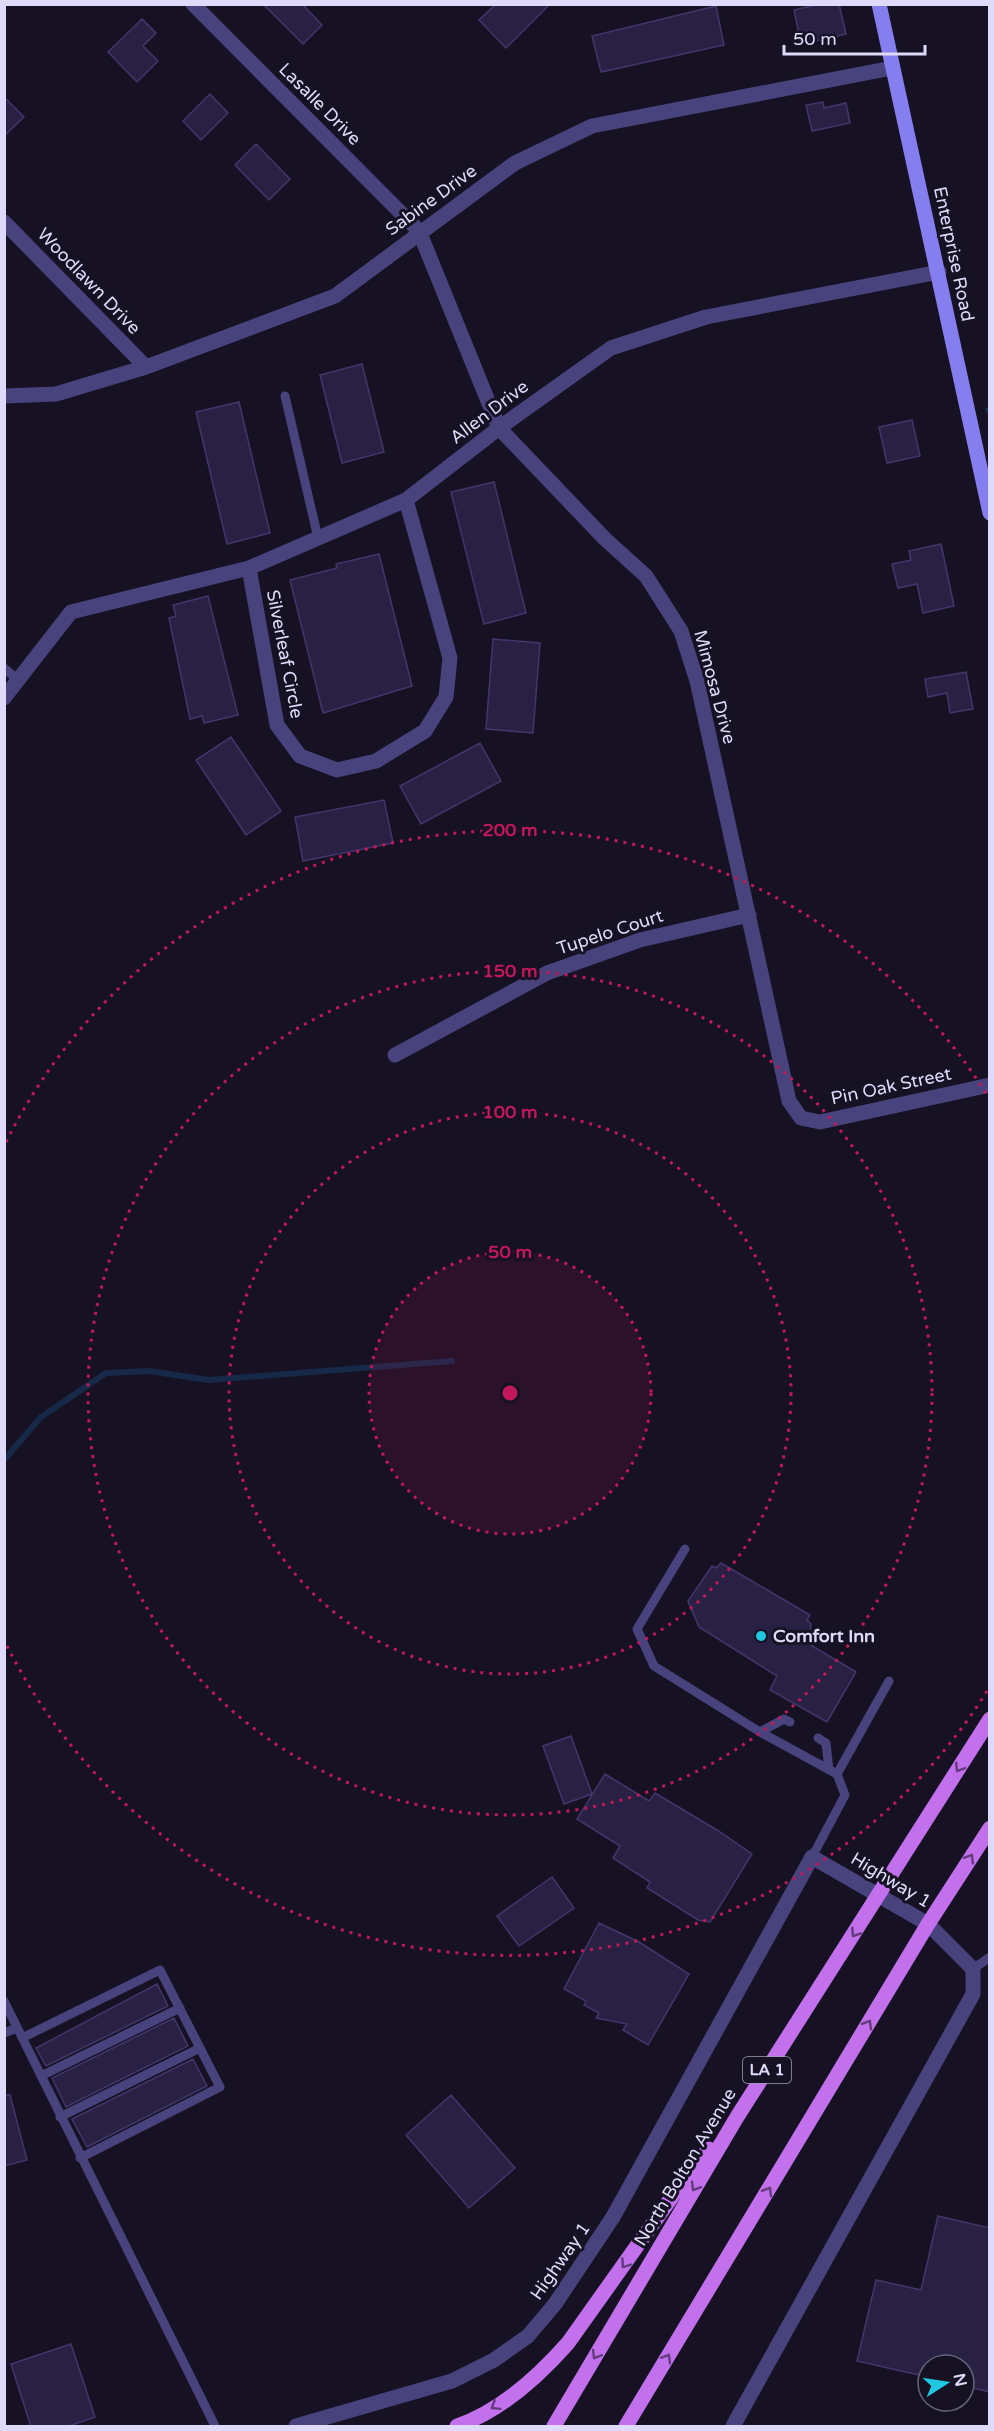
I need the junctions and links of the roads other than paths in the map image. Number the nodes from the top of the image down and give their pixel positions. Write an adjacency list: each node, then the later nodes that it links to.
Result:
1 (193, 4): 5 (street, Lasalle Drive)
2 (879, 4): 3 (street, Enterprise Road)
3 (892, 68): 5 (street, Sabine Drive); 6 (street, Enterprise Road)
4 (4, 222): 7 (street, Woodlawn Drive)
5 (419, 231): 7 (street, Sabine Drive); 10 (street, Mimosa Drive)
6 (939, 272): 10 (street, Allen Drive); 12 (street, Enterprise Road)
7 (146, 367): 8 (street, Sabine Drive)
8 (4, 396)
9 (285, 396): 13 (lane)
10 (499, 428): 11 (street, Allen Drive); 18 (street, Mimosa Drive)
11 (406, 500): 13 (street, Allen Drive); 14 (street, Silverleaf Circle)
12 (990, 513)
13 (318, 538): 14 (street, Allen Drive)
14 (249, 568): 16 (street, Allen Drive)
15 (4, 668): 16 (lane)
16 (18, 680): 17 (street)
17 (4, 698)
18 (749, 915): 19 (street, Tupelo Court); 21 (street, Mimosa Drive)
19 (395, 1055)
20 (990, 1085): 21 (street, Pin Oak Street)
21 (801, 1118)
22 (685, 1550): 26 (lane)
23 (889, 1681): 28 (lane)
24 (990, 1719): 31 (main road, North Bolton Avenue / LA 1, one-way to 31)
25 (790, 1722): 26 (lane)
26 (760, 1732): 28 (lane)
27 (818, 1738): 28 (lane)
28 (833, 1772): 30 (lane)
29 (990, 1828): 32 (main road, one-way to 29)
30 (812, 1857): 31 (street, Highway 1); 46 (street, Highway 1)
31 (880, 1895): 32 (street, Highway 1); 43 (main road, North Bolton Avenue / LA 1, one-way to 43)
32 (928, 1924): 34 (street, Highway 1); 49 (main road, one-way to 32)
33 (990, 1957): 34 (lane)
34 (973, 1969): 50 (street)
35 (4, 2001): 37 (lane)
36 (180, 2008): 39 (lane); 40 (lane); 41 (lane)
37 (17, 2028): 38 (lane); 39 (lane)
38 (4, 2033)
39 (22, 2038): 41 (lane)
40 (200, 2048): 42 (lane); 44 (lane)
41 (41, 2076): 42 (lane)
42 (60, 2117): 44 (lane)
43 (737, 2117): 47 (main road, one-way to 47); 48 (main road, North Bolton Avenue / LA 1, one-way to 48)
44 (80, 2158): 45 (lane)
45 (215, 2427)
46 (296, 2427)
47 (457, 2427)
48 (554, 2427)
49 (626, 2427)
50 (733, 2427)

